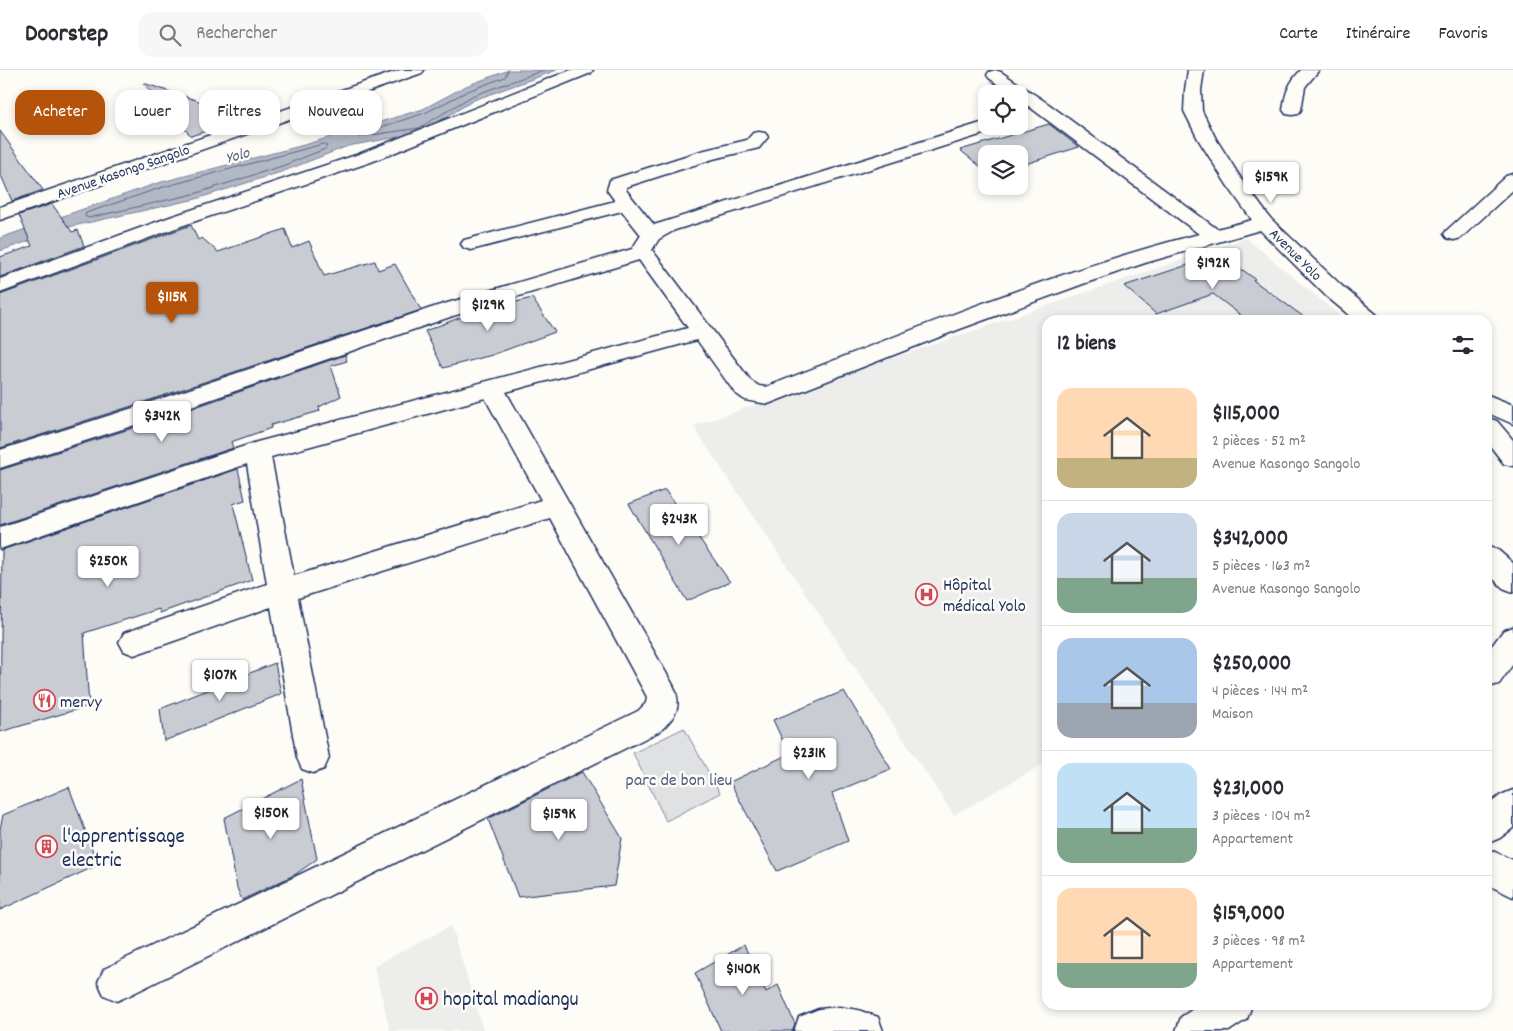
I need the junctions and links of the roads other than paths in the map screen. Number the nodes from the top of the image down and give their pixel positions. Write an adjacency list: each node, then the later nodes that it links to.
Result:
1 (416, 70): 11 (street, Avenue Kasongo Sangolo)
2 (585, 70): 17 (street)
3 (1196, 70): 12 (street, Avenue Yolo)
4 (1311, 70): 6 (street)
5 (995, 76): 14 (street)
6 (1292, 110)
7 (978, 130): 16 (street)
8 (759, 137): 10 (street)
9 (1513, 180): 13 (street)
10 (627, 204): 15 (street); 16 (street)
11 (0, 214)
12 (1264, 223): 14 (street); 18 (street, Avenue Yolo)
13 (1454, 234)
14 (1214, 236): 19 (street)
15 (471, 244)
16 (646, 244): 19 (street); 26 (street)
17 (0, 286)
18 (1362, 315)
19 (701, 332): 20 (street)
20 (492, 387): 24 (street); 27 (street)
21 (1492, 405): 22 (street)
22 (1513, 415)
23 (1492, 432): 25 (street)
24 (258, 451): 28 (street); 31 (street)
25 (1513, 457)
26 (0, 459)
27 (556, 506): 31 (street); 40 (street)
28 (0, 538)
29 (1492, 562): 30 (street)
30 (1513, 580)
31 (283, 591): 33 (street); 35 (street)
32 (1513, 640): 34 (street)
33 (134, 642)
34 (1492, 669)
35 (313, 758)
36 (1513, 807): 37 (street)
37 (1492, 823)
38 (1492, 868): 39 (street)
39 (1513, 879)
40 (117, 982)
41 (1226, 1010): 44 (street)
42 (813, 1031): 43 (street)
43 (864, 1031)
44 (1195, 1031)

